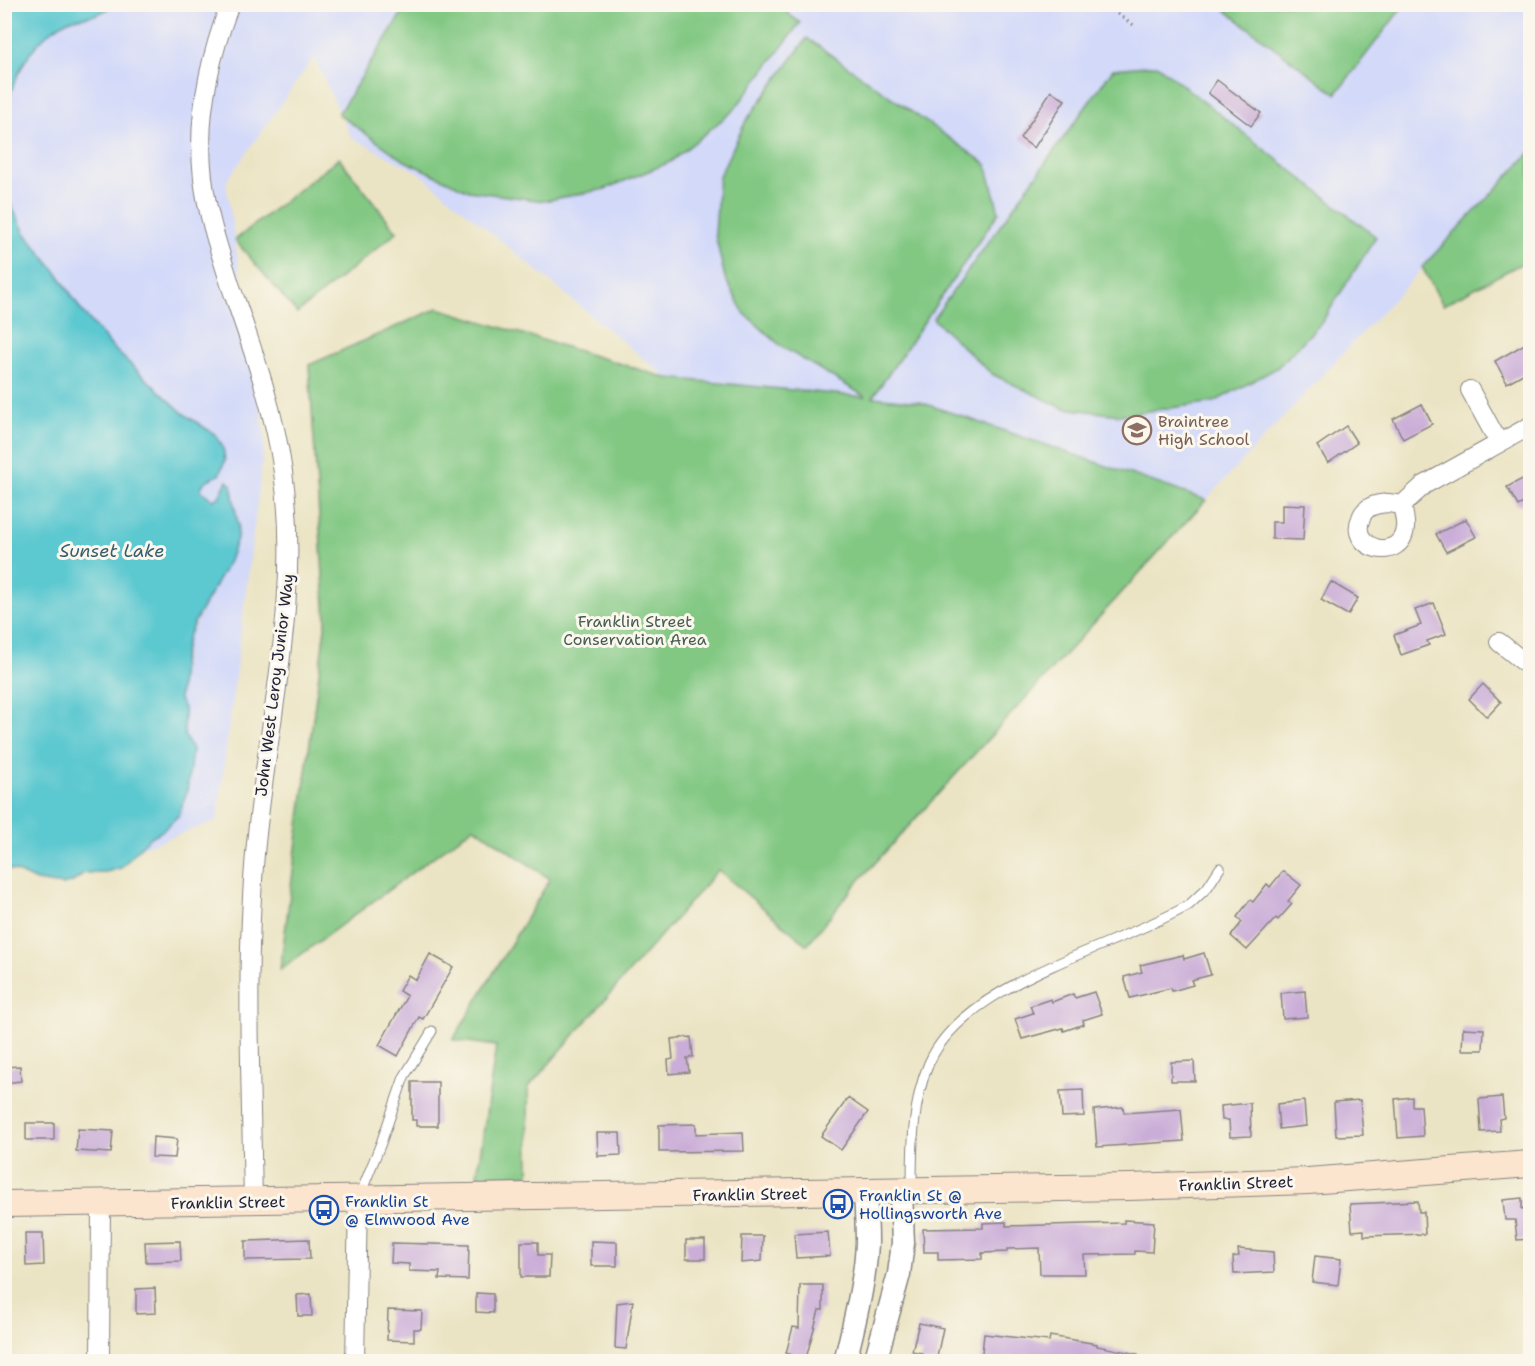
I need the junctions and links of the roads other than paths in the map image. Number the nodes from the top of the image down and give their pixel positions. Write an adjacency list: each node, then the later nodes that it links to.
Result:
1 (230, 4): 14 (street, John West Leroy Junior Way)
2 (1470, 390): 4 (street)
3 (1530, 426): 4 (street)
4 (1499, 443): 5 (street)
5 (1402, 505)
6 (1498, 642): 7 (street)
7 (1530, 667)
8 (1220, 868): 11 (lane)
9 (432, 1031): 13 (lane)
10 (1530, 1164): 11 (main road, Franklin Street)
11 (907, 1191): 12 (main road, Franklin Street); 20 (street)
12 (865, 1192): 13 (main road, Franklin Street); 19 (street)
13 (358, 1200): 14 (main road, Franklin Street); 18 (street)
14 (253, 1201): 15 (main road, Franklin Street)
15 (101, 1203): 16 (main road, Franklin Street); 17 (street)
16 (4, 1204)
17 (100, 1362)
18 (355, 1362)
19 (845, 1362)
20 (875, 1362)

